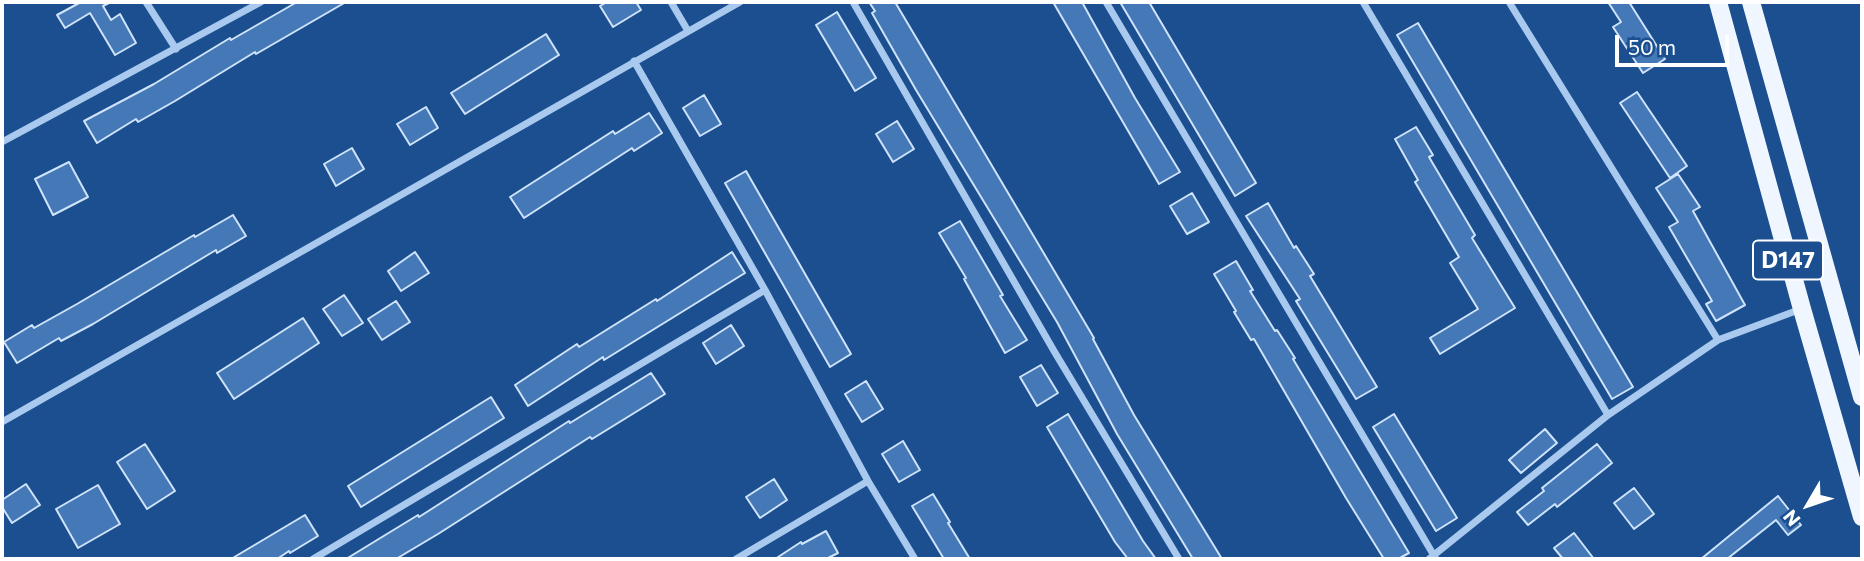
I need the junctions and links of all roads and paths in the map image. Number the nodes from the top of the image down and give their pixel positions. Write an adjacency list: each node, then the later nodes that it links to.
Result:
1 (146, 2): 12 (street)
2 (261, 2): 12 (street)
3 (671, 2): 11 (street)
4 (740, 2): 11 (street)
5 (853, 2): 27 (street)
6 (1106, 2): 23 (street)
7 (1363, 2): 19 (street)
8 (1509, 2): 17 (street)
9 (1718, 2): 16 (main road, D147)
10 (1751, 2): 18 (main road, D147)
11 (688, 31): 13 (street)
12 (176, 49): 14 (street)
13 (634, 61): 15 (street); 20 (street)
14 (2, 142)
15 (765, 290): 21 (street); 24 (street)
16 (1802, 309): 17 (street); 22 (main road, D147)
17 (1718, 340): 19 (street)
18 (1862, 397)
19 (1608, 415): 23 (street)
20 (2, 422)
21 (869, 481): 25 (street); 26 (street)
22 (1862, 517)
23 (1433, 558)
24 (313, 559)
25 (736, 559)
26 (915, 559)
27 (1179, 559)

